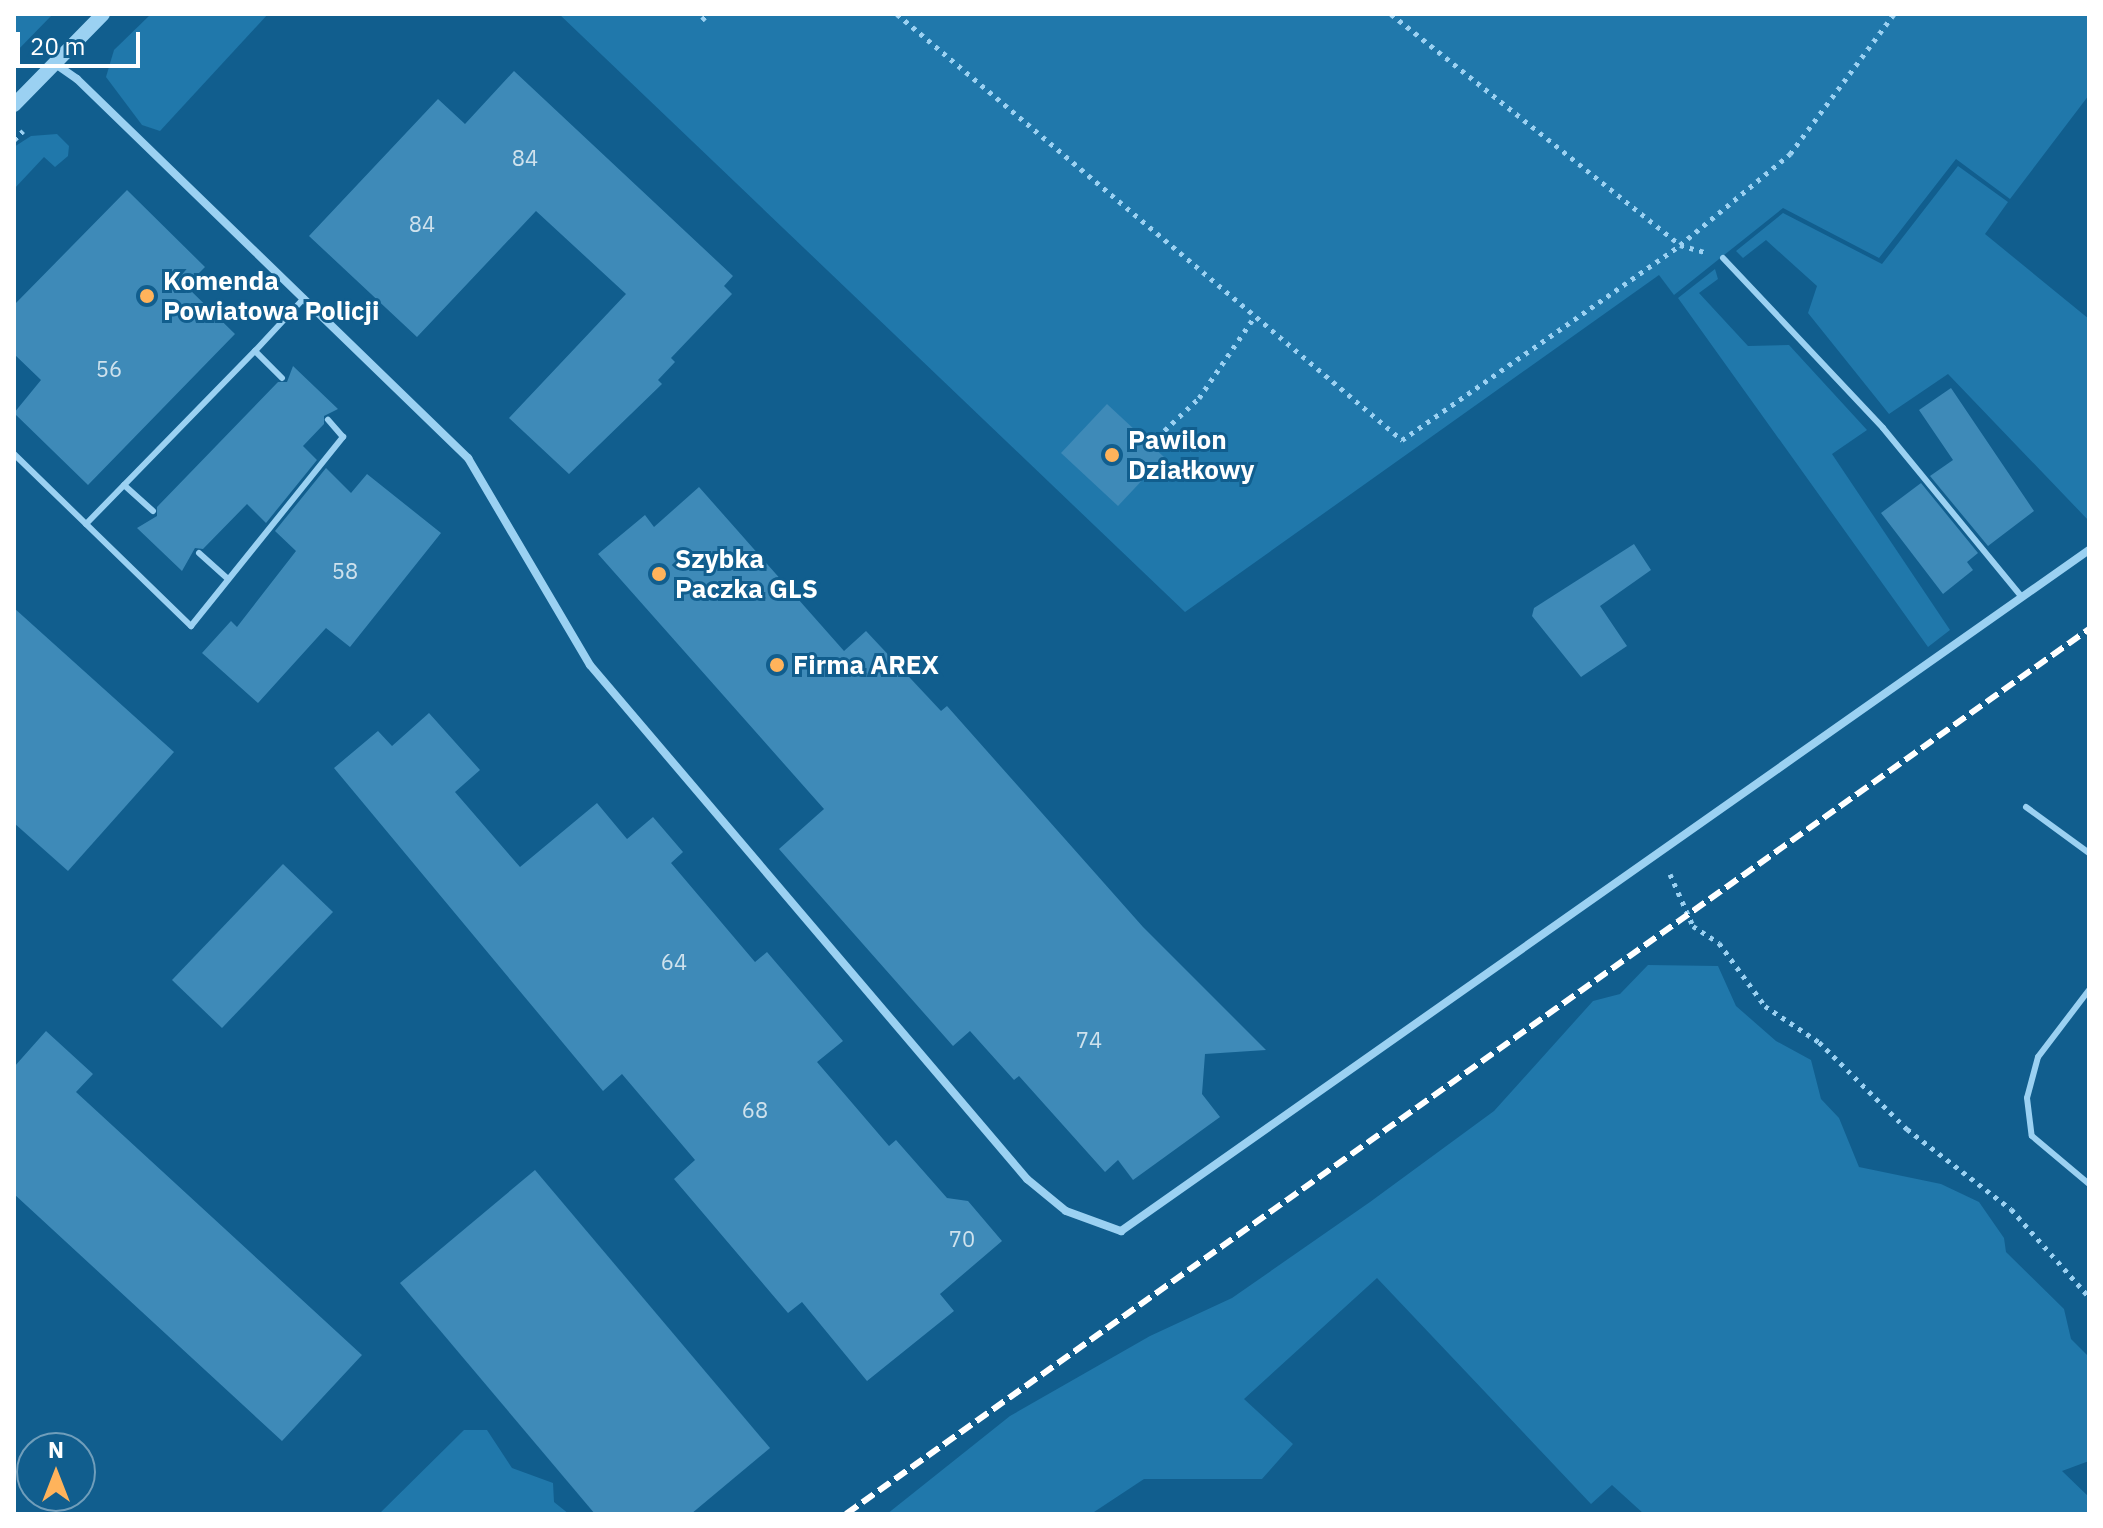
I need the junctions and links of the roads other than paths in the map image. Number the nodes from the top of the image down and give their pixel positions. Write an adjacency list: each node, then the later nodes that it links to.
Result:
1 (103, 14): 2 (street)
2 (54, 63): 3 (street); 5 (street)
3 (14, 105)
4 (1723, 258): 16 (lane)
5 (304, 298): 6 (lane); 16 (street)
6 (255, 351): 7 (lane); 10 (lane)
7 (282, 378)
8 (328, 420): 15 (lane)
9 (14, 454): 12 (lane)
10 (124, 485): 11 (lane); 12 (lane)
11 (153, 511)
12 (86, 524): 15 (lane)
13 (2089, 550): 16 (street)
14 (199, 553): 15 (lane)
15 (228, 579)
16 (2022, 597)
17 (2026, 807): 18 (lane)
18 (2089, 853)
19 (2089, 990): 20 (lane)
20 (2089, 1184)

